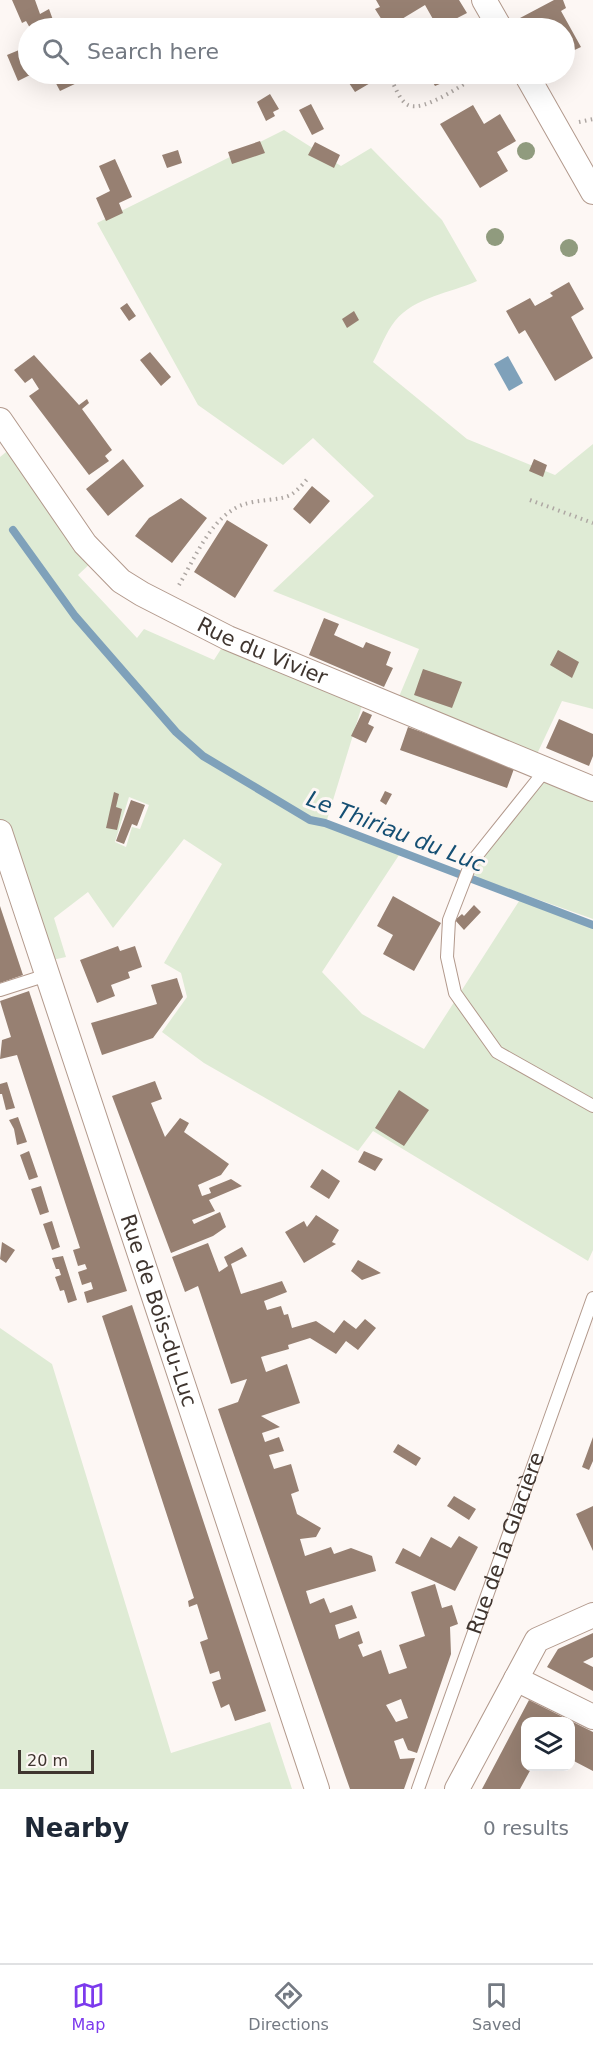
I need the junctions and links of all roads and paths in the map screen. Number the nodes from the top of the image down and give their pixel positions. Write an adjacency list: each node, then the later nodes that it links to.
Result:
1 (484, 0): 2 (street)
2 (494, 18)
3 (394, 84): 4 (path)
4 (462, 84)
5 (532, 84): 6 (street)
6 (593, 192)
7 (0, 420): 11 (street, Rue du Vivier)
8 (309, 477): 11 (path)
9 (530, 500): 10 (path)
10 (593, 523)
11 (166, 607): 12 (street, Rue du Vivier)
12 (547, 768): 13 (street, Rue du Vivier); 17 (lane)
13 (593, 789)
14 (0, 832): 15 (street, Rue de Bois-du-Luc)
15 (48, 975): 16 (lane); 22 (street, Rue de Bois-du-Luc)
16 (0, 990)
17 (593, 1106)
18 (593, 1298): 23 (lane, Rue de la Glacière)
19 (593, 1615): 20 (street)
20 (516, 1679): 21 (street); 24 (street)
21 (593, 1717)
22 (318, 1789)
23 (418, 1789)
24 (457, 1789)

